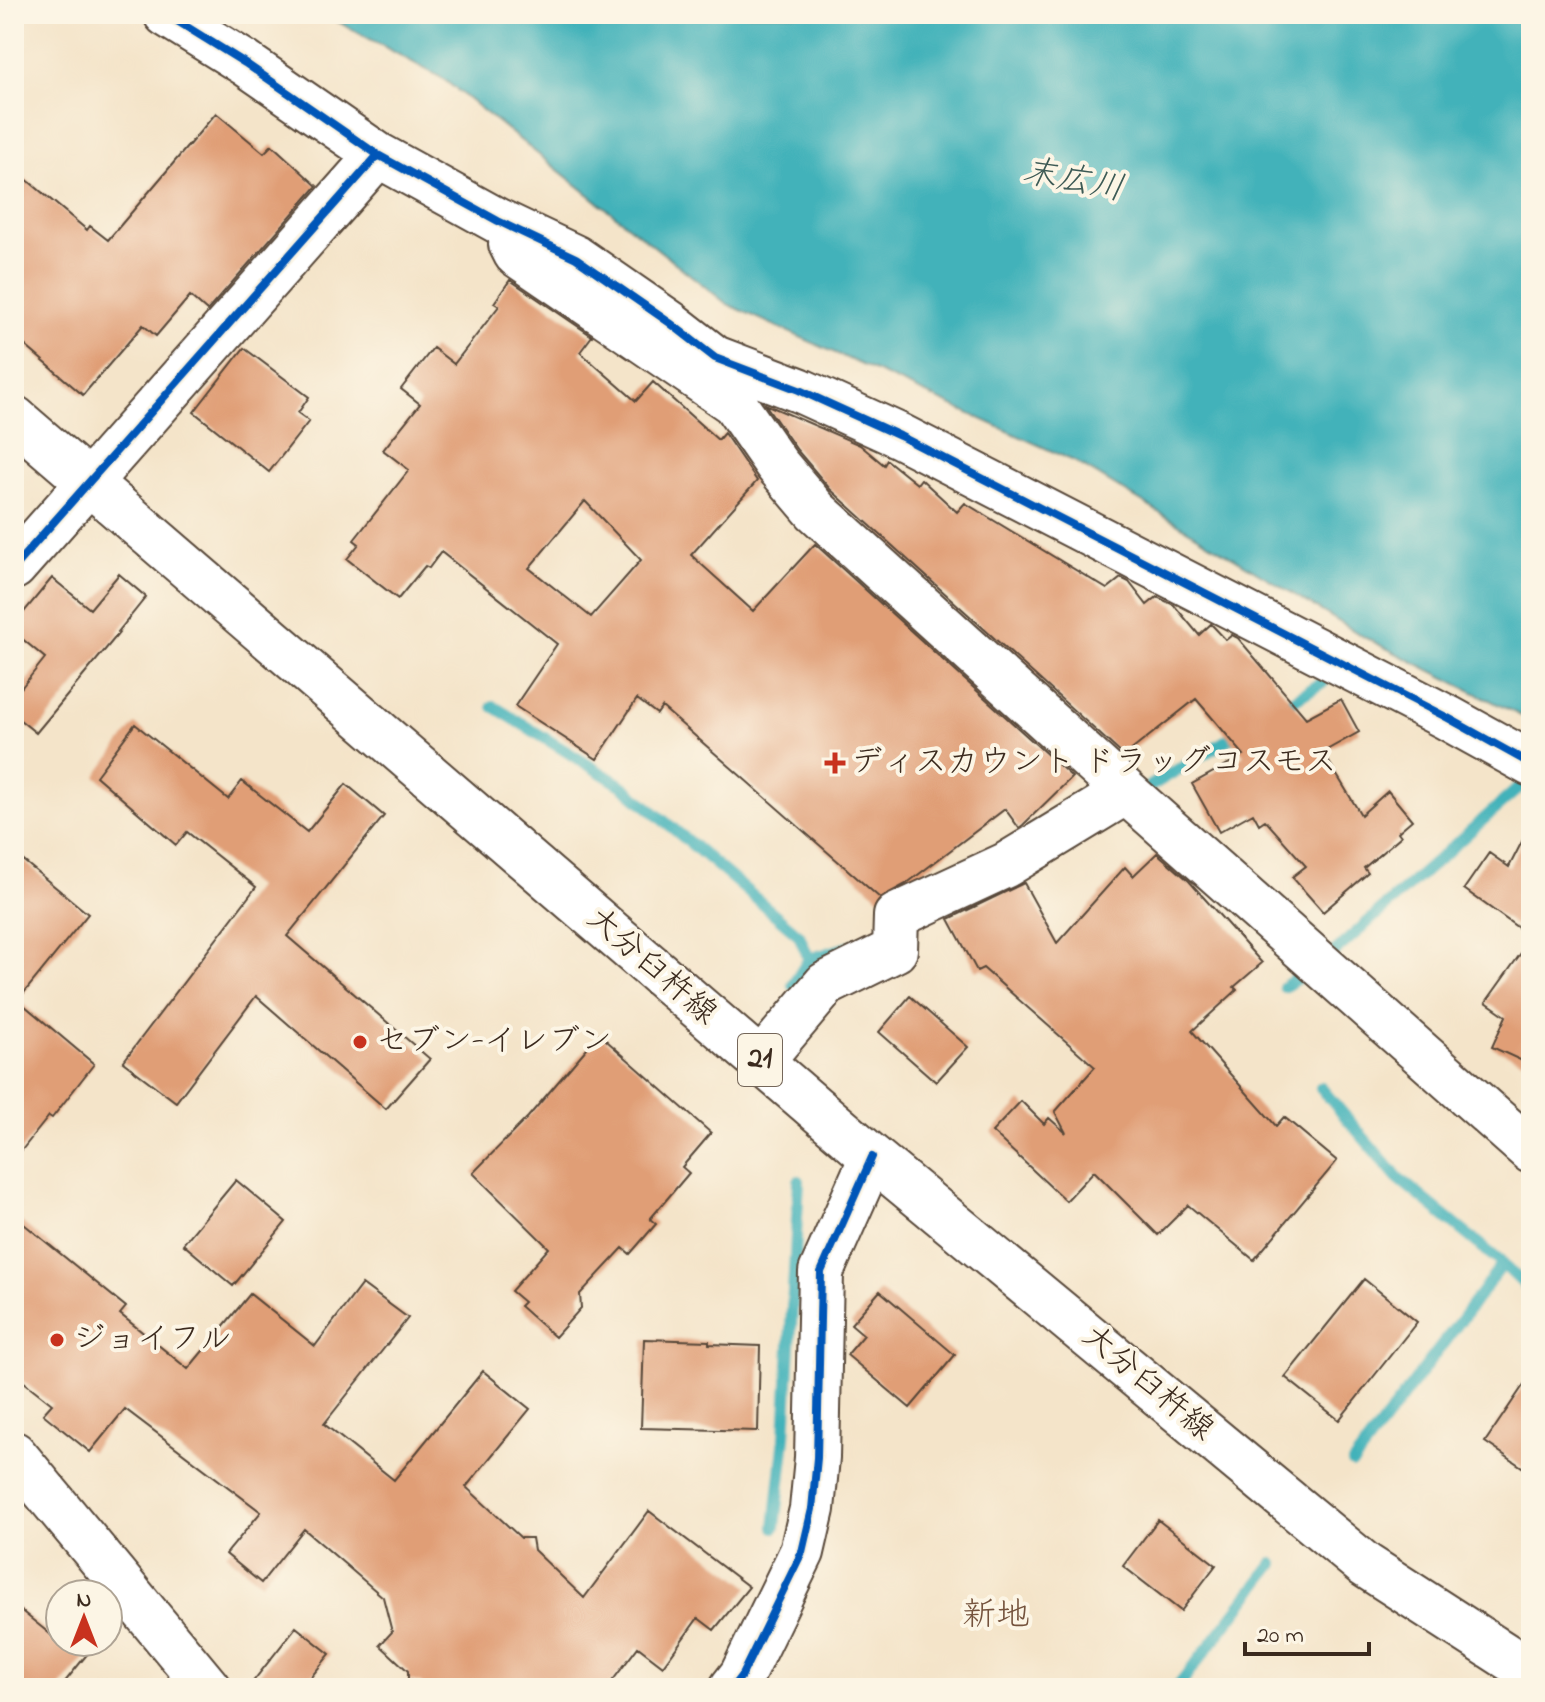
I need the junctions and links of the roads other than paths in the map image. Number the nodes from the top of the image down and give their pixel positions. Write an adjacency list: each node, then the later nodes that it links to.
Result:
1 (166, 14): 2 (street)
2 (378, 155): 3 (street); 5 (street)
3 (498, 221): 7 (street); 8 (street)
4 (14, 418): 5 (street, 大分臼杵線 / 21)
5 (89, 483): 6 (street); 9 (street, 大分臼杵線 / 21)
6 (14, 567)
7 (1531, 764)
8 (1126, 792): 9 (street); 10 (street)
9 (761, 1061): 11 (street, 大分臼杵線 / 21)
10 (1531, 1151)
11 (872, 1157): 13 (street, 大分臼杵線 / 21); 15 (street)
12 (14, 1454): 14 (street)
13 (1531, 1672)
14 (208, 1688)
15 (732, 1688)

